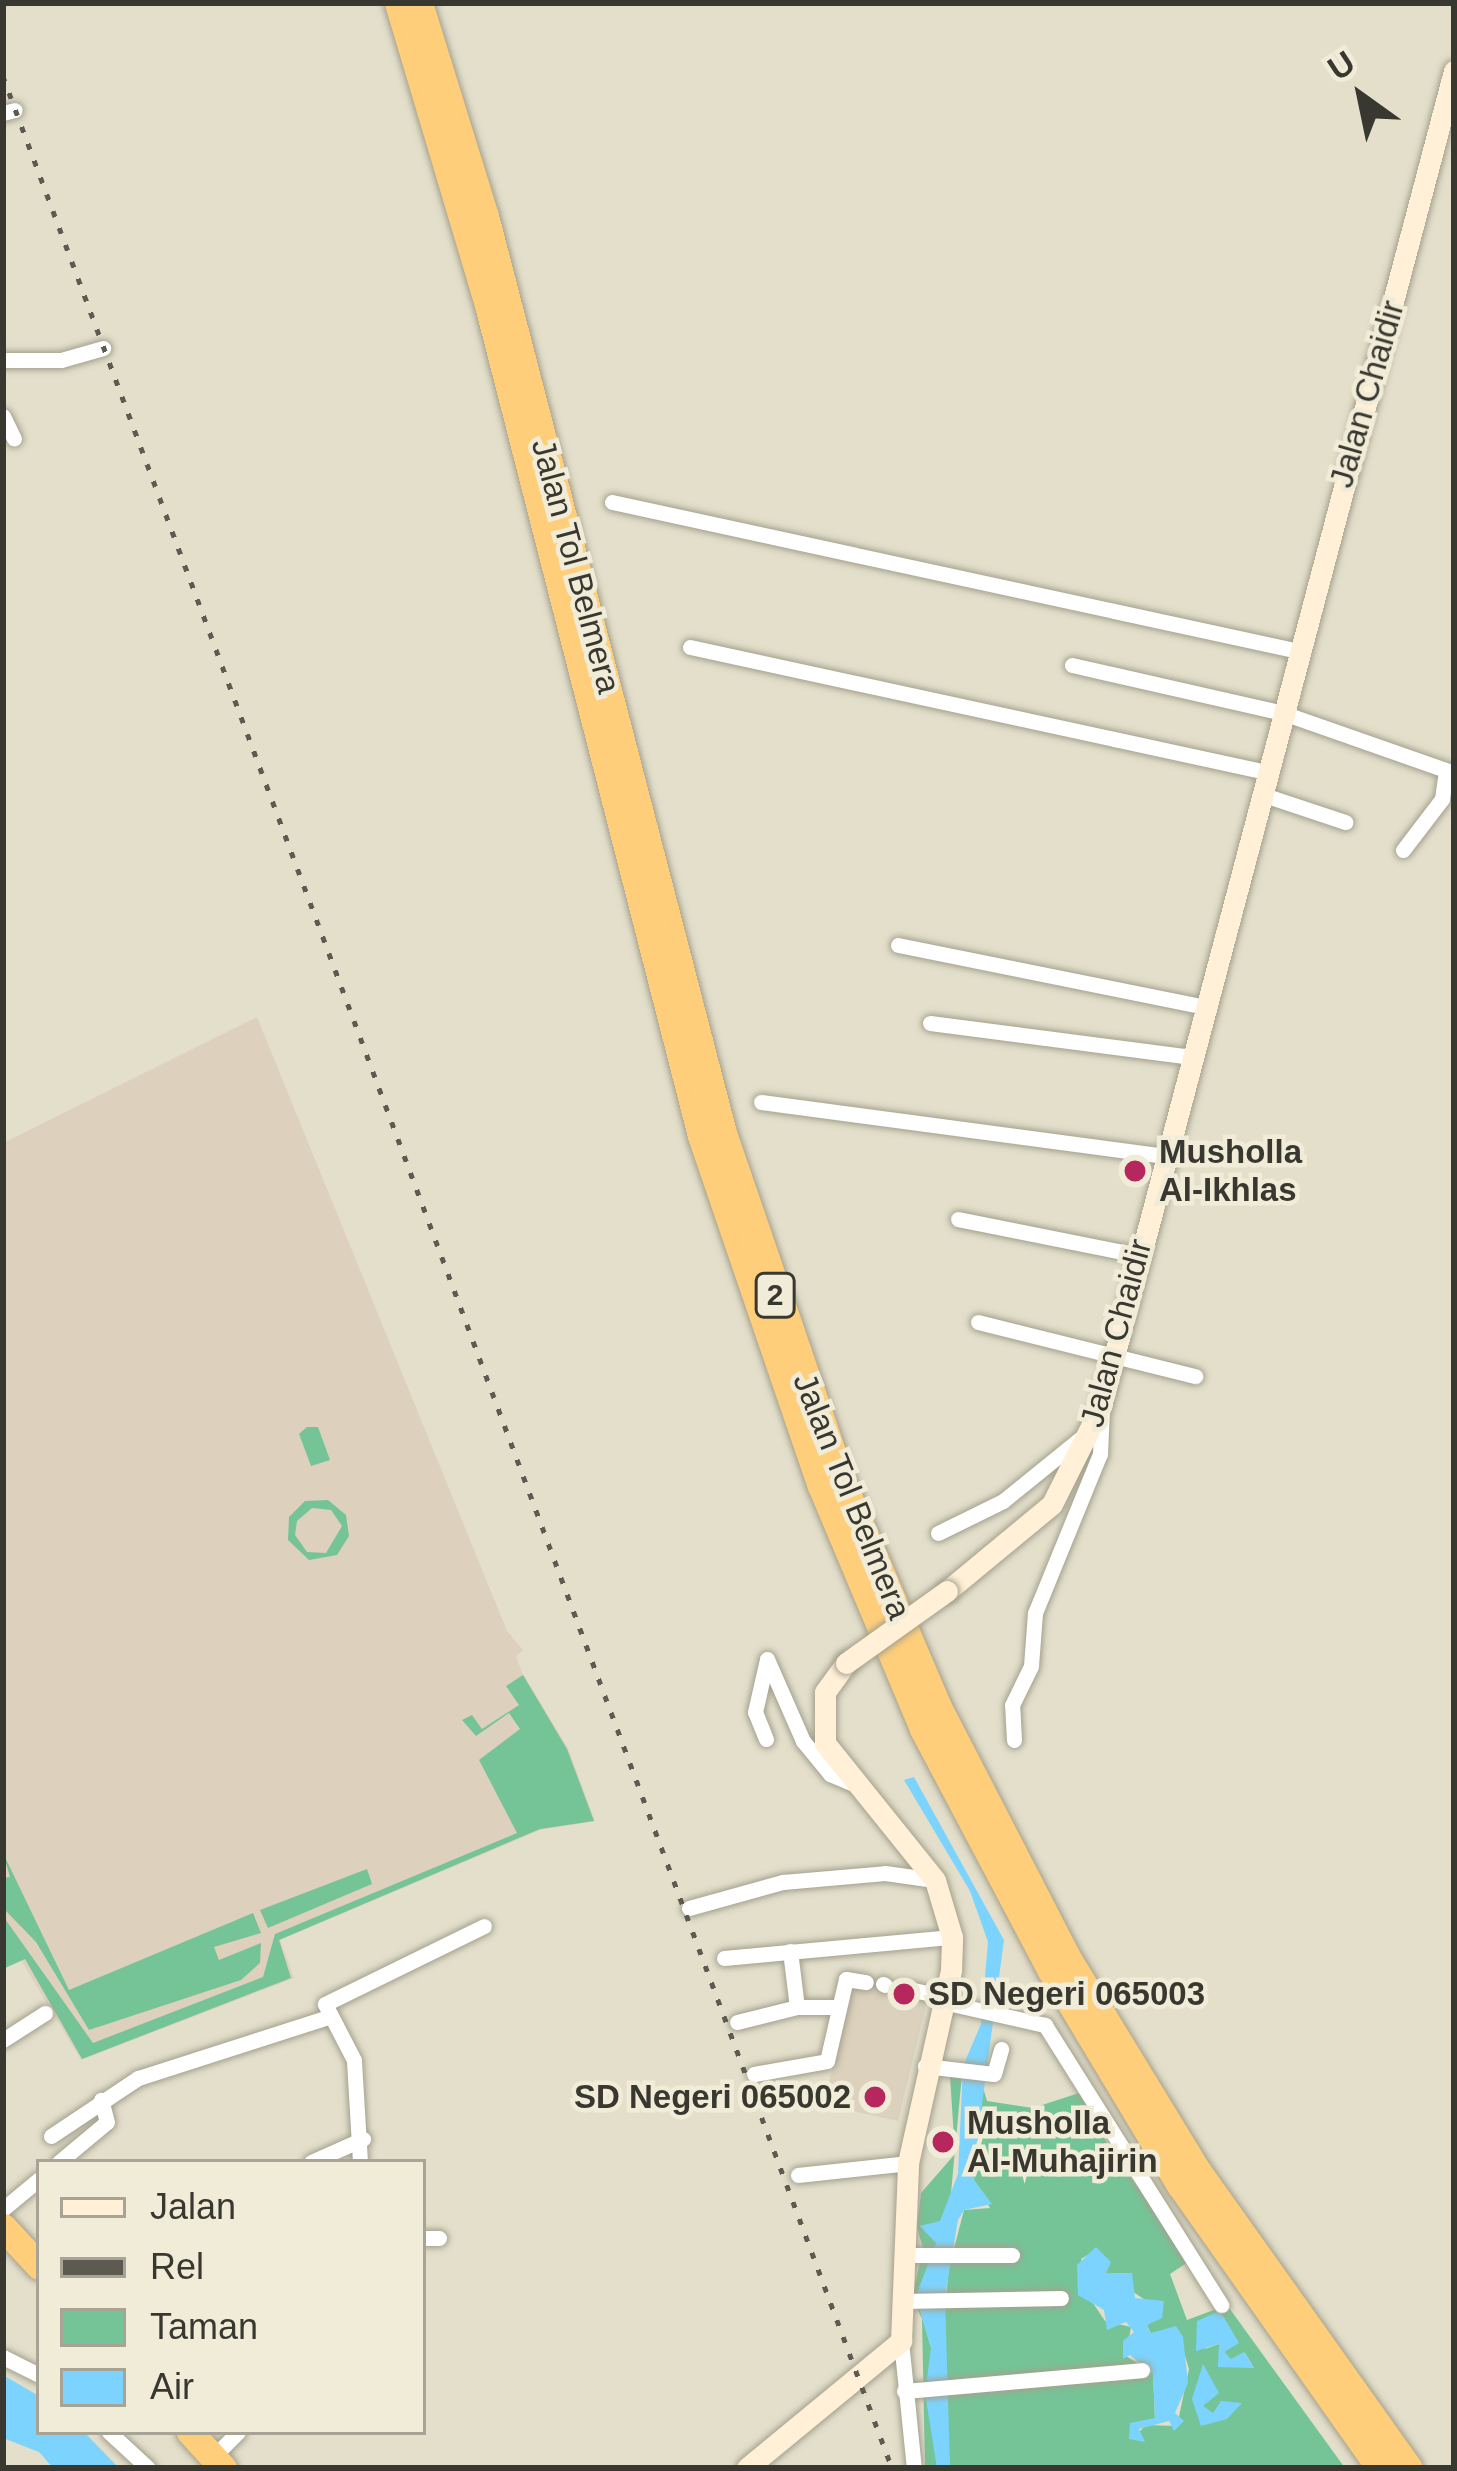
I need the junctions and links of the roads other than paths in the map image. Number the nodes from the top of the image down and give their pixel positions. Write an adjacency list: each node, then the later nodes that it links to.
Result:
1 (398, 3): 80 (highway, Jalan Tol Belmera / 2)
2 (419, 3): 81 (highway, Jalan Tol Belmera / 2)
3 (1454, 71): 10 (street, Jalan Chaidir)
4 (103, 348): 5 (street)
5 (3, 360)
6 (3, 416): 7 (street)
7 (14, 439)
8 (612, 502): 10 (street)
9 (690, 646): 13 (street)
10 (1298, 651): 12 (street, Jalan Chaidir)
11 (1072, 665): 12 (street)
12 (1283, 712): 13 (street, Jalan Chaidir); 14 (street)
13 (1266, 772): 15 (street, Jalan Chaidir)
14 (1450, 773): 17 (street)
15 (1261, 794): 16 (street); 19 (street, Jalan Chaidir)
16 (1345, 822)
17 (1403, 850)
18 (898, 945): 19 (street)
19 (1205, 1007): 21 (street, Jalan Chaidir)
20 (930, 1023): 21 (street)
21 (1192, 1058): 23 (street, Jalan Chaidir)
22 (761, 1102): 23 (street)
23 (1166, 1156): 25 (street, Jalan Chaidir)
24 (958, 1220): 25 (street)
25 (1138, 1255): 27 (street, Jalan Chaidir)
26 (978, 1322): 27 (street)
27 (1114, 1354): 28 (street); 29 (street, Jalan Chaidir)
28 (1195, 1376)
29 (1101, 1406): 30 (street, Jalan Chaidir); 33 (street)
30 (1090, 1432): 31 (street); 34 (street, Jalan Chaidir, bridge)
31 (938, 1533)
32 (766, 1738): 34 (street)
33 (1014, 1740)
34 (854, 1784): 35 (street, Jalan Chaidir)
35 (935, 1880): 36 (street); 38 (street, Jalan Chaidir)
36 (689, 1908)
37 (484, 1926): 45 (street)
38 (952, 1937): 39 (street); 41 (street, Jalan Chaidir)
39 (790, 1951): 40 (street); 42 (street)
40 (724, 1958)
41 (944, 1999): 43 (street); 49 (street, Jalan Chaidir); 67 (street)
42 (797, 2007): 43 (street); 46 (street)
43 (839, 2007): 50 (street)
44 (45, 2013): 47 (street)
45 (328, 2017): 51 (street); 53 (street)
46 (737, 2022)
47 (3, 2039)
48 (1000, 2049): 49 (street)
49 (925, 2066): 57 (street, Jalan Chaidir)
50 (754, 2074)
51 (101, 2100): 52 (street); 54 (street)
52 (52, 2136)
53 (363, 2138): 55 (street); 56 (street)
54 (63, 2159)
55 (318, 2159)
56 (360, 2159)
57 (908, 2162): 58 (street); 62 (street, Jalan Chaidir)
58 (797, 2175)
59 (36, 2182): 60 (street)
60 (3, 2209)
61 (3, 2227): 64 (highway)
62 (914, 2255): 63 (street); 66 (street, Jalan Chaidir)
63 (1012, 2255)
64 (36, 2263)
65 (1061, 2298): 66 (street)
66 (907, 2301): 68 (street, Jalan Chaidir)
67 (1221, 2305)
68 (901, 2341): 72 (street); 78 (street)
69 (3, 2357): 71 (street)
70 (1142, 2370): 72 (street)
71 (36, 2374)
72 (910, 2390): 79 (street)
73 (112, 2435): 77 (street)
74 (193, 2435): 76 (highway)
75 (236, 2435): 76 (street)
76 (218, 2462)
77 (148, 2468)
78 (747, 2468)
79 (914, 2468)
80 (1380, 2468)
81 (1409, 2468)

